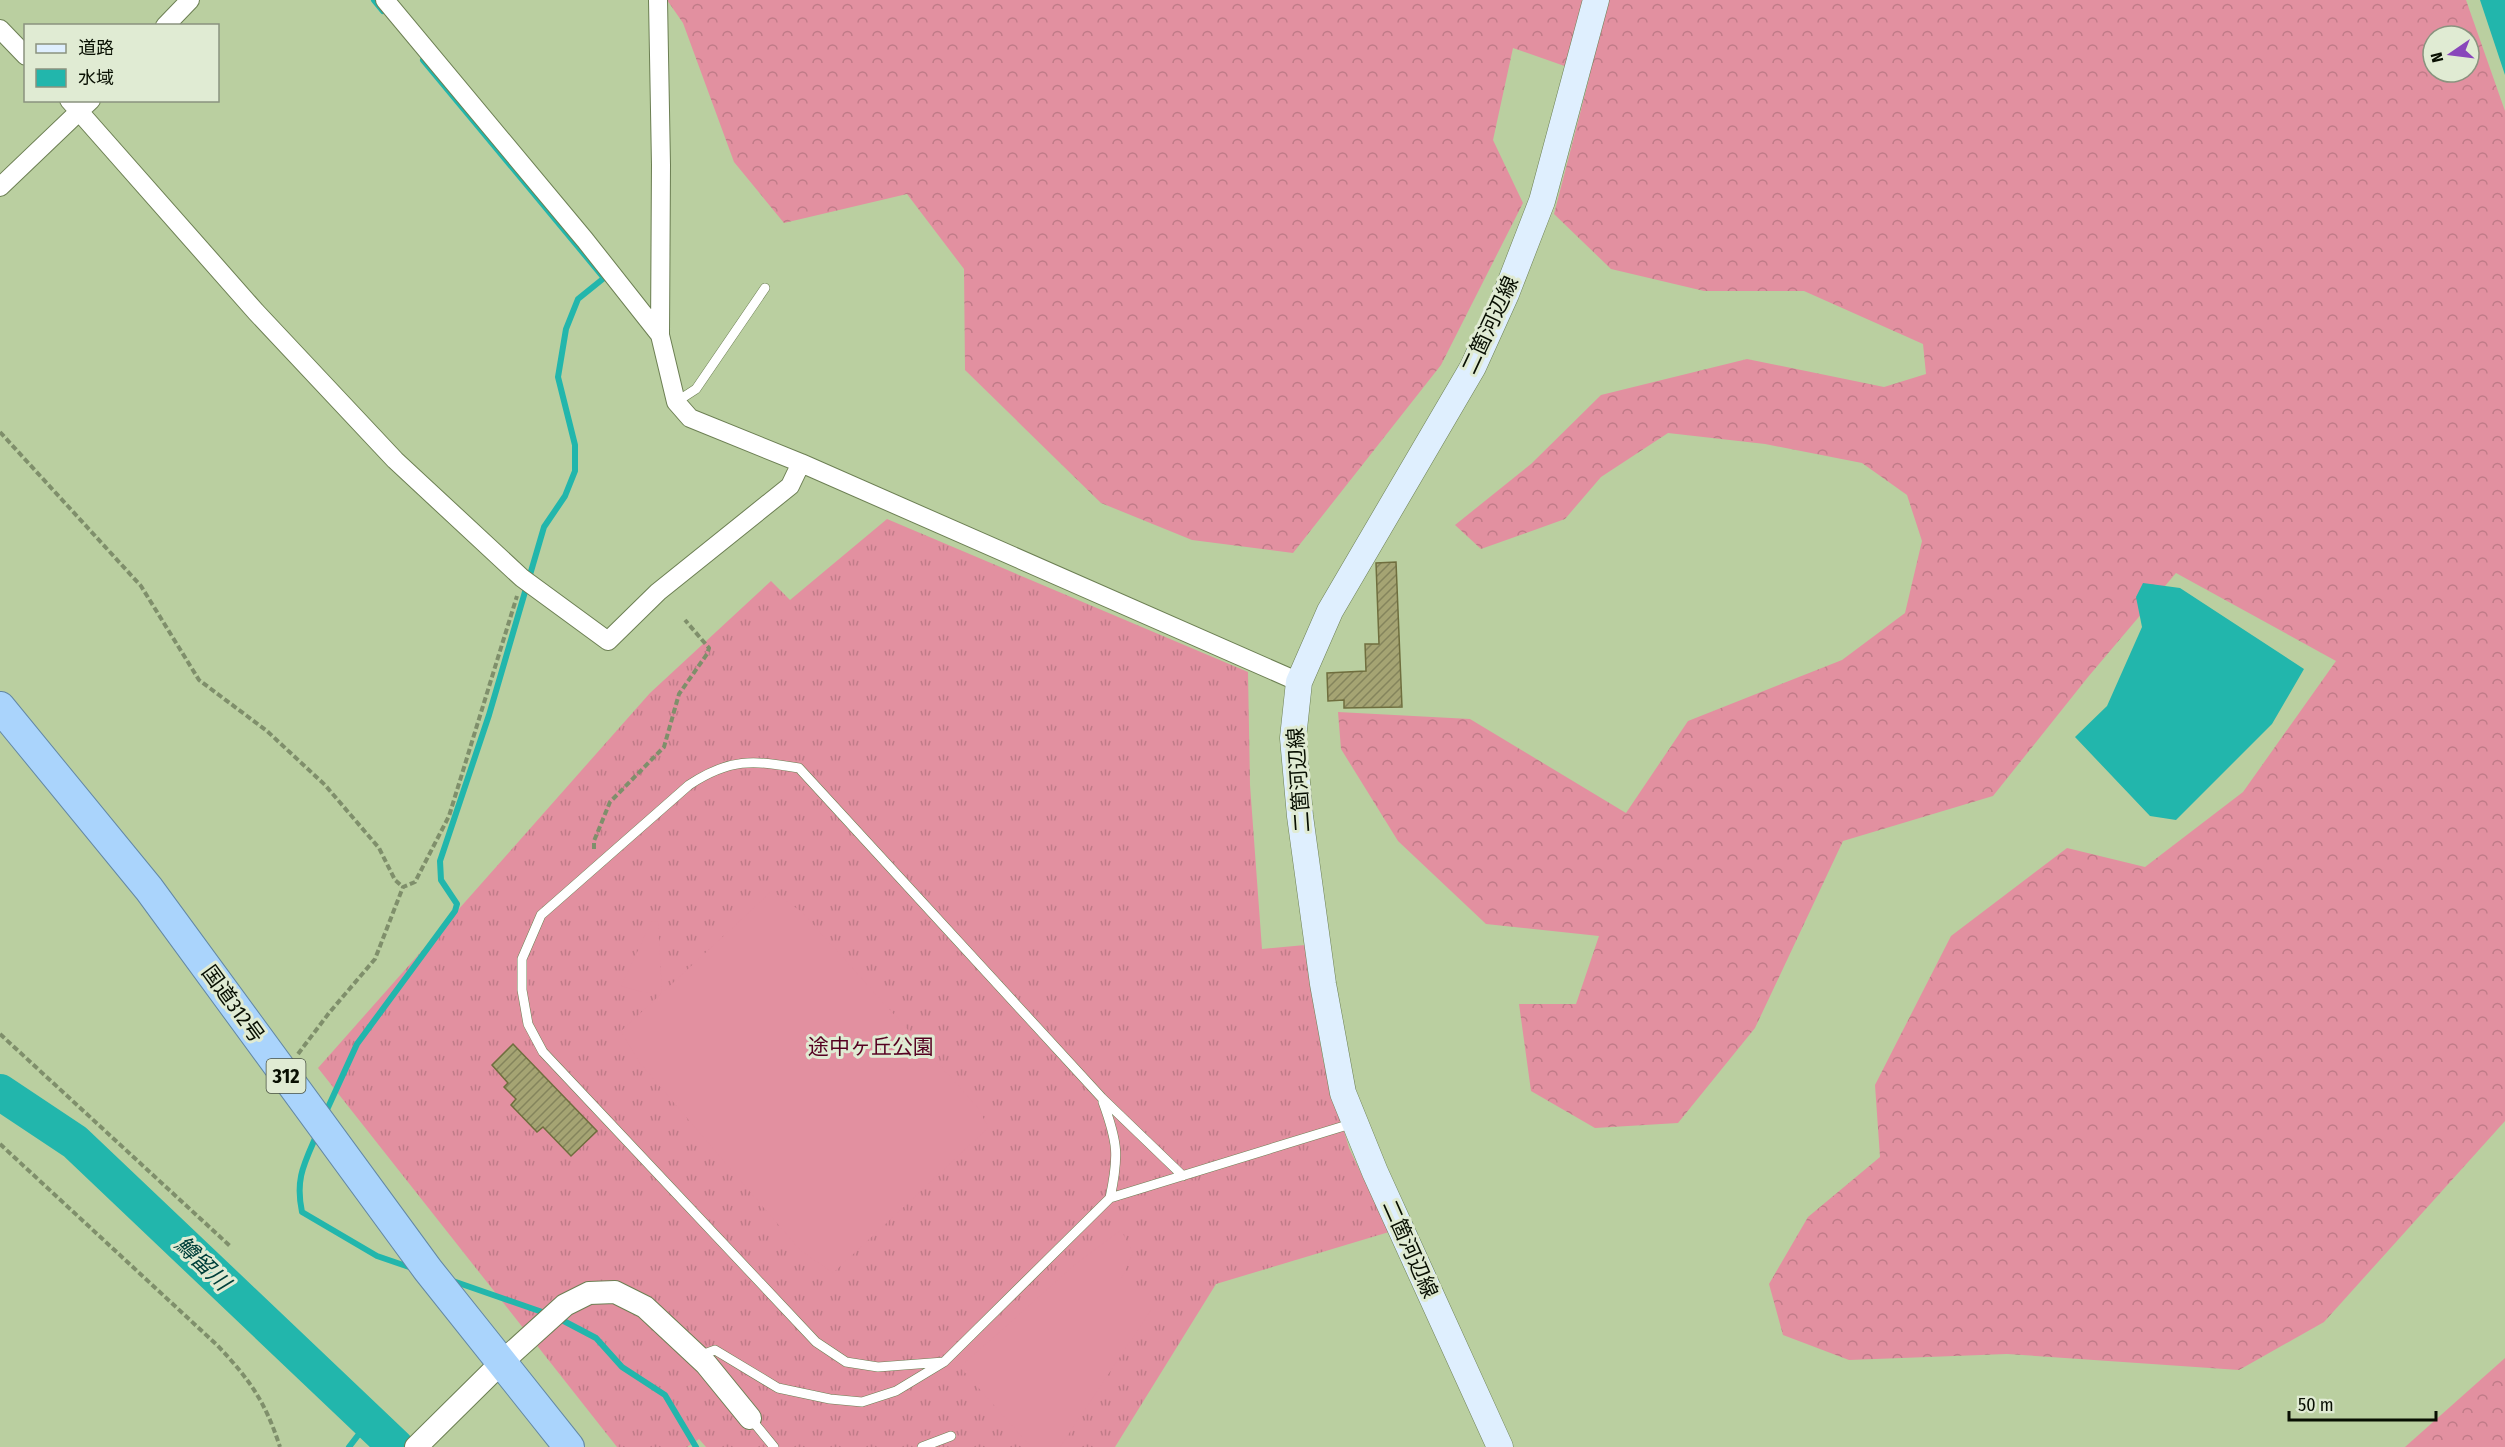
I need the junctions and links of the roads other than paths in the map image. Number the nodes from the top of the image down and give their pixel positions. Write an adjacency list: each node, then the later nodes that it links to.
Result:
1 (190, 0): 5 (street)
2 (385, 0): 11 (street)
3 (658, 0): 11 (street)
4 (1596, 0): 14 (main road, 二箇河辺線)
5 (167, 24)
6 (0, 29): 7 (street)
7 (24, 54)
8 (80, 104): 9 (street); 13 (street)
9 (0, 187)
10 (765, 288): 12 (lane)
11 (660, 335): 12 (street)
12 (676, 402): 13 (street)
13 (801, 463): 14 (street)
14 (1299, 682): 17 (main road, 二箇河辺線)
15 (0, 707): 21 (highway, 国道312号 / 312)
16 (1102, 1098): 18 (lane); 19 (lane); 22 (lane)
17 (1354, 1123): 18 (lane); 29 (main road, 二箇河辺線)
18 (1183, 1176): 19 (lane)
19 (1110, 1198): 22 (lane)
20 (698, 1356): 21 (street); 22 (lane); 23 (street)
21 (503, 1361): 25 (street); 26 (highway, 国道312号 / 312)
22 (944, 1362)
23 (750, 1418): 27 (lane)
24 (951, 1436): 28 (lane)
25 (416, 1447)
26 (569, 1447)
27 (774, 1447)
28 (922, 1447)
29 (1500, 1447)

